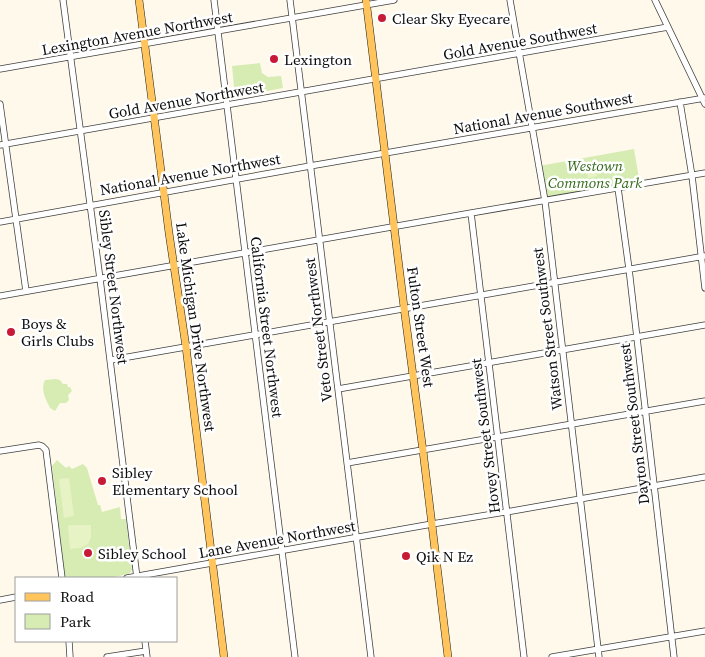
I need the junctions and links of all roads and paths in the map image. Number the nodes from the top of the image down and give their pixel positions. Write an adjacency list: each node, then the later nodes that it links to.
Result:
1 (63, 0): 14 (street, Sibley Street Northwest)
2 (139, 0): 12 (main road, Lake Michigan Drive Northwest)
3 (214, 0): 11 (street, California Street Northwest)
4 (290, 0): 9 (street, Veto Street Northwest)
5 (394, 0): 8 (street, Lexington Avenue Northwest)
6 (510, 0): 13 (street, Watson Street Southwest)
7 (655, 0): 10 (street)
8 (366, 2): 9 (street, Lexington Avenue Northwest); 16 (main road, Fulton Street West)
9 (292, 18): 11 (street, Lexington Avenue Northwest); 17 (street, Veto Street Northwest)
10 (668, 27): 13 (street, Gold Avenue Southwest); 18 (street)
11 (218, 31): 12 (street, Lexington Avenue Northwest); 21 (street, California Street Northwest)
12 (145, 44): 14 (street, Lexington Avenue Northwest); 22 (main road, Lake Michigan Drive Northwest)
13 (520, 53): 16 (street, Gold Avenue Southwest); 23 (street, Watson Street Southwest)
14 (71, 57): 15 (street, Lexington Avenue Northwest); 24 (street, Sibley Street Northwest)
15 (0, 70)
16 (376, 79): 17 (street, Gold Avenue Northwest); 26 (main road, Fulton Street West)
17 (301, 92): 21 (street, Gold Avenue Northwest); 27 (street, Veto Street Northwest)
18 (704, 100): 19 (street, National Avenue Southwest)
19 (680, 102): 23 (street, National Avenue Southwest); 29 (street)
20 (0, 104): 25 (street)
21 (227, 105): 22 (street, Gold Avenue Northwest); 30 (street, California Street Northwest)
22 (155, 117): 24 (street, Gold Avenue Northwest); 32 (main road, Lake Michigan Drive Northwest)
23 (532, 127): 26 (street, National Avenue Southwest); 33 (street, Watson Street Southwest)
24 (81, 131): 25 (street, Gold Avenue Northwest); 34 (street, Sibley Street Northwest)
25 (3, 145): 36 (street)
26 (385, 153): 27 (street, National Avenue Northwest); 38 (main road, Fulton Street West)
27 (310, 166): 30 (street, National Avenue Northwest); 39 (street, Veto Street Northwest)
28 (705, 173): 29 (street)
29 (692, 176): 31 (street); 41 (street)
30 (236, 179): 32 (street, National Avenue Northwest); 40 (street, California Street Northwest)
31 (618, 188): 33 (street); 43 (street, Dayton Street Southwest)
32 (164, 192): 34 (street, National Avenue Northwest); 42 (main road, Lake Michigan Drive Northwest)
33 (544, 201): 35 (street); 45 (street, Watson Street Southwest)
34 (90, 205): 36 (street, National Avenue Northwest); 44 (street, Sibley Street Northwest)
35 (471, 213): 38 (street); 49 (street, Hovey Street Southwest)
36 (16, 219): 37 (street, National Avenue Northwest); 47 (street)
37 (0, 222)
38 (394, 227): 39 (street); 50 (main road, Fulton Street West)
39 (319, 239): 40 (street); 51 (street, Veto Street Northwest)
40 (245, 253): 42 (street); 53 (street, California Street Northwest)
41 (703, 256): 43 (street); 46 (street)
42 (174, 265): 44 (street); 55 (main road, Lake Michigan Drive Northwest)
43 (629, 269): 45 (street); 54 (street, Dayton Street Southwest)
44 (100, 279): 47 (street); 57 (street, Sibley Street Northwest)
45 (554, 282): 49 (street); 56 (street, Watson Street Southwest)
46 (705, 288)
47 (26, 291): 48 (street)
48 (0, 296)
49 (481, 296): 50 (street); 58 (street, Hovey Street Southwest)
50 (404, 309): 51 (street); 59 (main road, Fulton Street West)
51 (330, 322): 53 (street); 60 (street, Veto Street Northwest)
52 (705, 324): 54 (street)
53 (255, 335): 55 (street); 74 (street, California Street Northwest)
54 (636, 337): 56 (street); 62 (street, Dayton Street Southwest)
55 (186, 347): 57 (street); 75 (main road, Lake Michigan Drive Northwest)
56 (562, 350): 58 (street); 63 (street, Watson Street Southwest)
57 (111, 360): 77 (street, Sibley Street Northwest)
58 (489, 362): 59 (street); 64 (street, Hovey Street Southwest)
59 (413, 376): 60 (street); 65 (main road, Fulton Street West)
60 (338, 389): 67 (street, Veto Street Northwest)
61 (705, 401): 62 (street)
62 (645, 411): 63 (street); 69 (street, Dayton Street Southwest)
63 (571, 424): 64 (street); 70 (street, Watson Street Southwest)
64 (498, 437): 65 (street); 71 (street, Hovey Street Southwest)
65 (423, 450): 67 (street); 72 (main road, Fulton Street West)
66 (0, 451): 76 (street)
67 (347, 463): 73 (street, Veto Street Northwest)
68 (705, 477): 69 (street, Lane Avenue Northwest)
69 (654, 486): 70 (street, Lane Avenue Northwest); 81 (street, Dayton Street Southwest)
70 (580, 499): 71 (street, Lane Avenue Northwest); 83 (street, Watson Street Southwest)
71 (506, 512): 72 (street, Lane Avenue Northwest); 91 (street, Hovey Street Southwest)
72 (432, 524): 73 (street, Lane Avenue Northwest); 90 (main road, Fulton Street West)
73 (356, 538): 74 (street, Lane Avenue Northwest); 89 (street, Veto Street Northwest)
74 (282, 551): 75 (street, Lane Avenue Northwest); 88 (street, California Street Northwest)
75 (212, 563): 77 (street, Lane Avenue Northwest); 87 (main road, Lake Michigan Drive Northwest)
76 (62, 577)
77 (137, 577)
78 (15, 597): 79 (street)
79 (0, 600)
80 (705, 630): 81 (street)
81 (672, 636): 83 (street); 94 (street, Dayton Street Southwest)
82 (69, 642): 85 (street)
83 (598, 649): 92 (street); 93 (street, Watson Street Southwest)
84 (146, 654): 86 (street)
85 (70, 657)
86 (107, 657)
87 (224, 657)
88 (295, 657)
89 (371, 657)
90 (448, 657)
91 (524, 657)
92 (552, 657)
93 (598, 657)
94 (674, 657)

